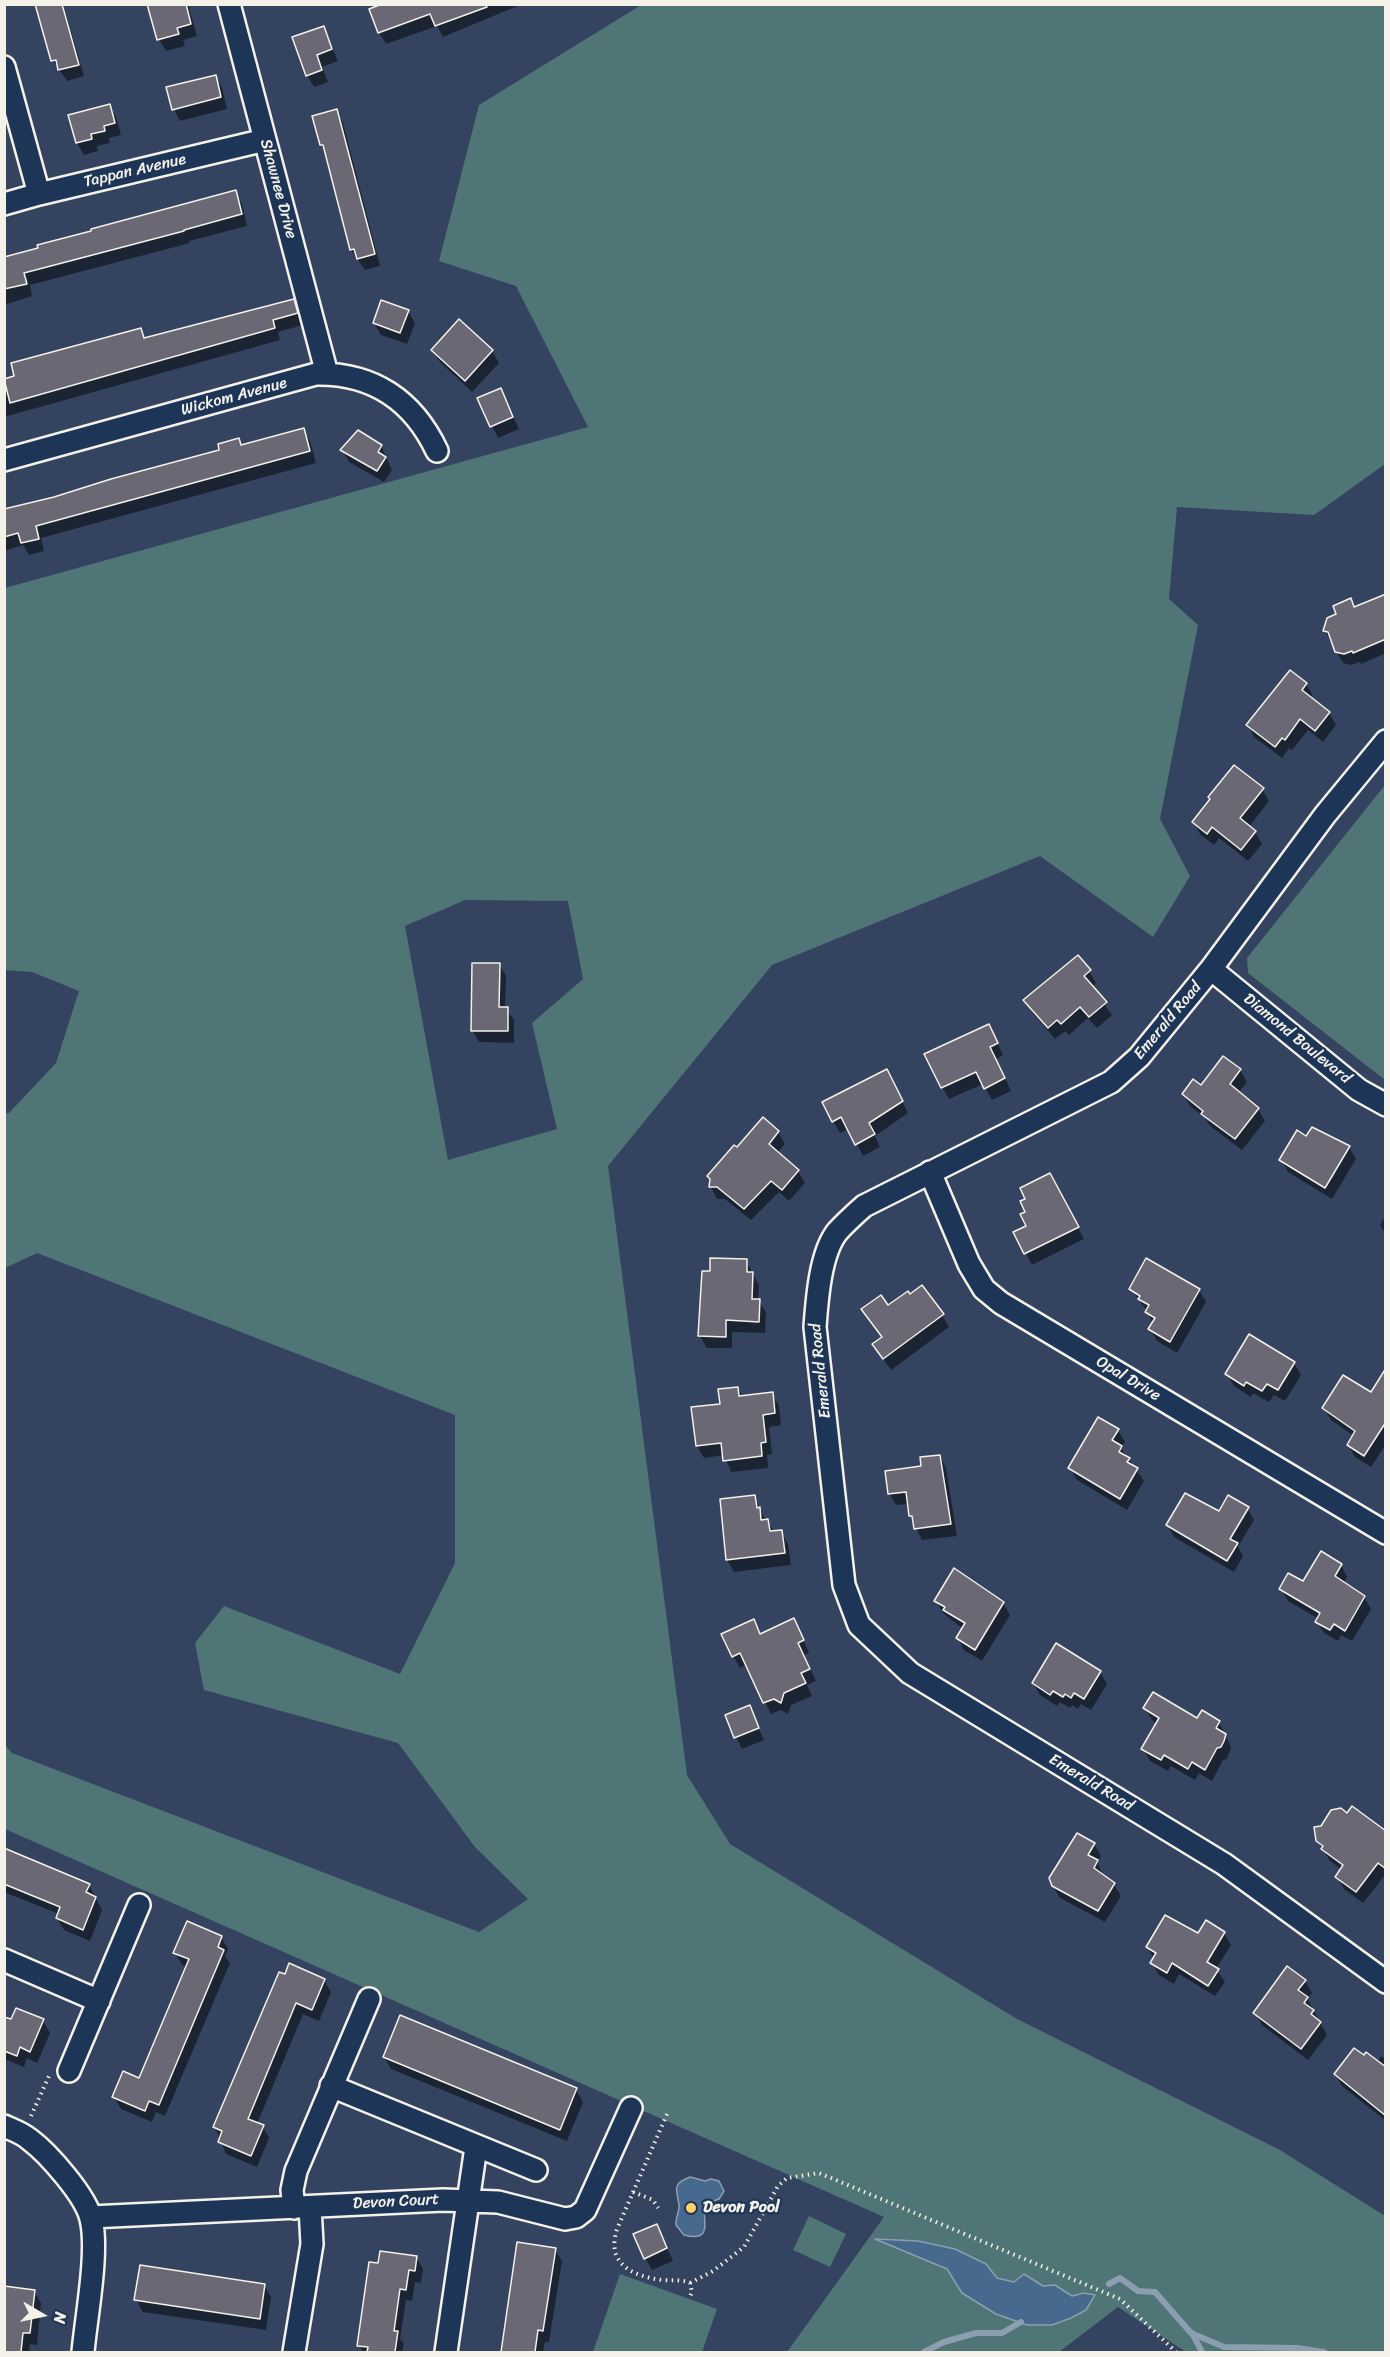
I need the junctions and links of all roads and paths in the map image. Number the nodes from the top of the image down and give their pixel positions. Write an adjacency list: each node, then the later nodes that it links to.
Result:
1 (235, 6): 3 (street, Shawnee Drive)
2 (4, 67): 4 (street)
3 (265, 140): 4 (street, Tappan Avenue); 6 (street, Shawnee Drive)
4 (39, 194): 5 (street, Tappan Avenue)
5 (4, 204)
6 (327, 374): 7 (street, Wickom Avenue); 8 (street, Wickom Avenue)
7 (437, 451)
8 (4, 460)
9 (1386, 741): 10 (street, Emerald Road)
10 (1211, 969): 11 (street, Diamond Boulevard); 12 (street, Emerald Road)
11 (1386, 1105)
12 (930, 1172): 13 (street, Opal Drive); 16 (street, Emerald Road)
13 (1386, 1533)
14 (139, 1905): 18 (street)
15 (4, 1960): 18 (street)
16 (1386, 1982)
17 (369, 1999): 20 (street)
18 (99, 2001): 19 (street)
19 (69, 2072): 23 (path)
20 (332, 2086): 25 (street); 29 (street)
21 (631, 2108): 28 (street, Devon Court)
22 (667, 2114): 27 (path)
23 (30, 2119)
24 (4, 2127): 31 (street)
25 (476, 2147): 26 (street); 28 (street)
26 (536, 2170)
27 (633, 2192): 30 (path); 32 (path)
28 (468, 2200): 29 (street, Devon Court); 36 (street)
29 (302, 2207): 31 (street, Devon Court); 35 (street)
30 (658, 2208)
31 (91, 2217): 34 (street)
32 (690, 2283): 33 (path); 37 (path)
33 (689, 2299)
34 (82, 2352)
35 (294, 2352)
36 (446, 2352)
37 (1176, 2352)

